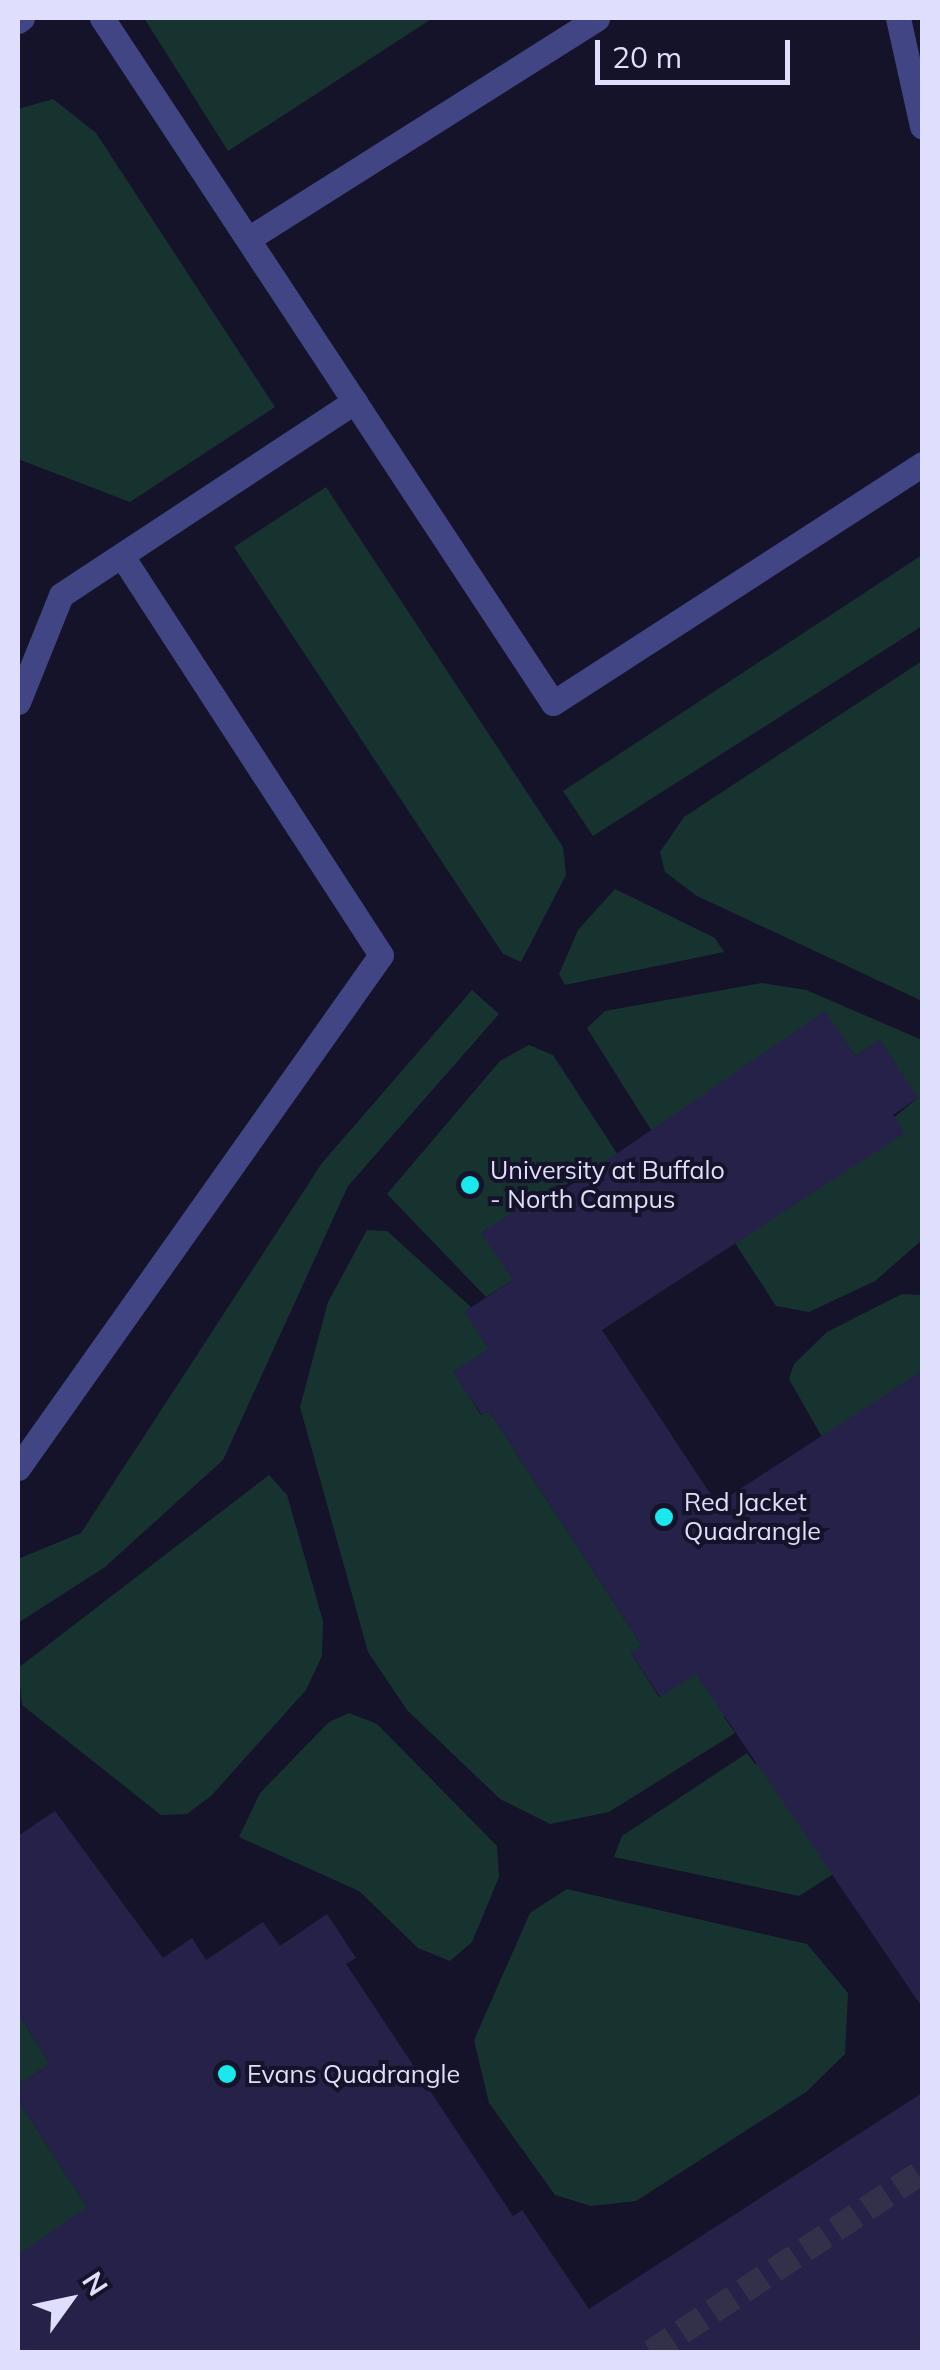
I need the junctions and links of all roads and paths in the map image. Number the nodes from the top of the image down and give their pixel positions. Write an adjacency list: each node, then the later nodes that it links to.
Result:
1 (102, 18): 5 (lane)
2 (598, 18): 5 (lane)
3 (898, 18): 4 (lane)
4 (922, 126)
5 (248, 239): 6 (lane)
6 (355, 401): 7 (lane); 8 (lane)
7 (922, 464)
8 (122, 556): 9 (lane); 10 (lane)
9 (18, 702)
10 (18, 1468)

